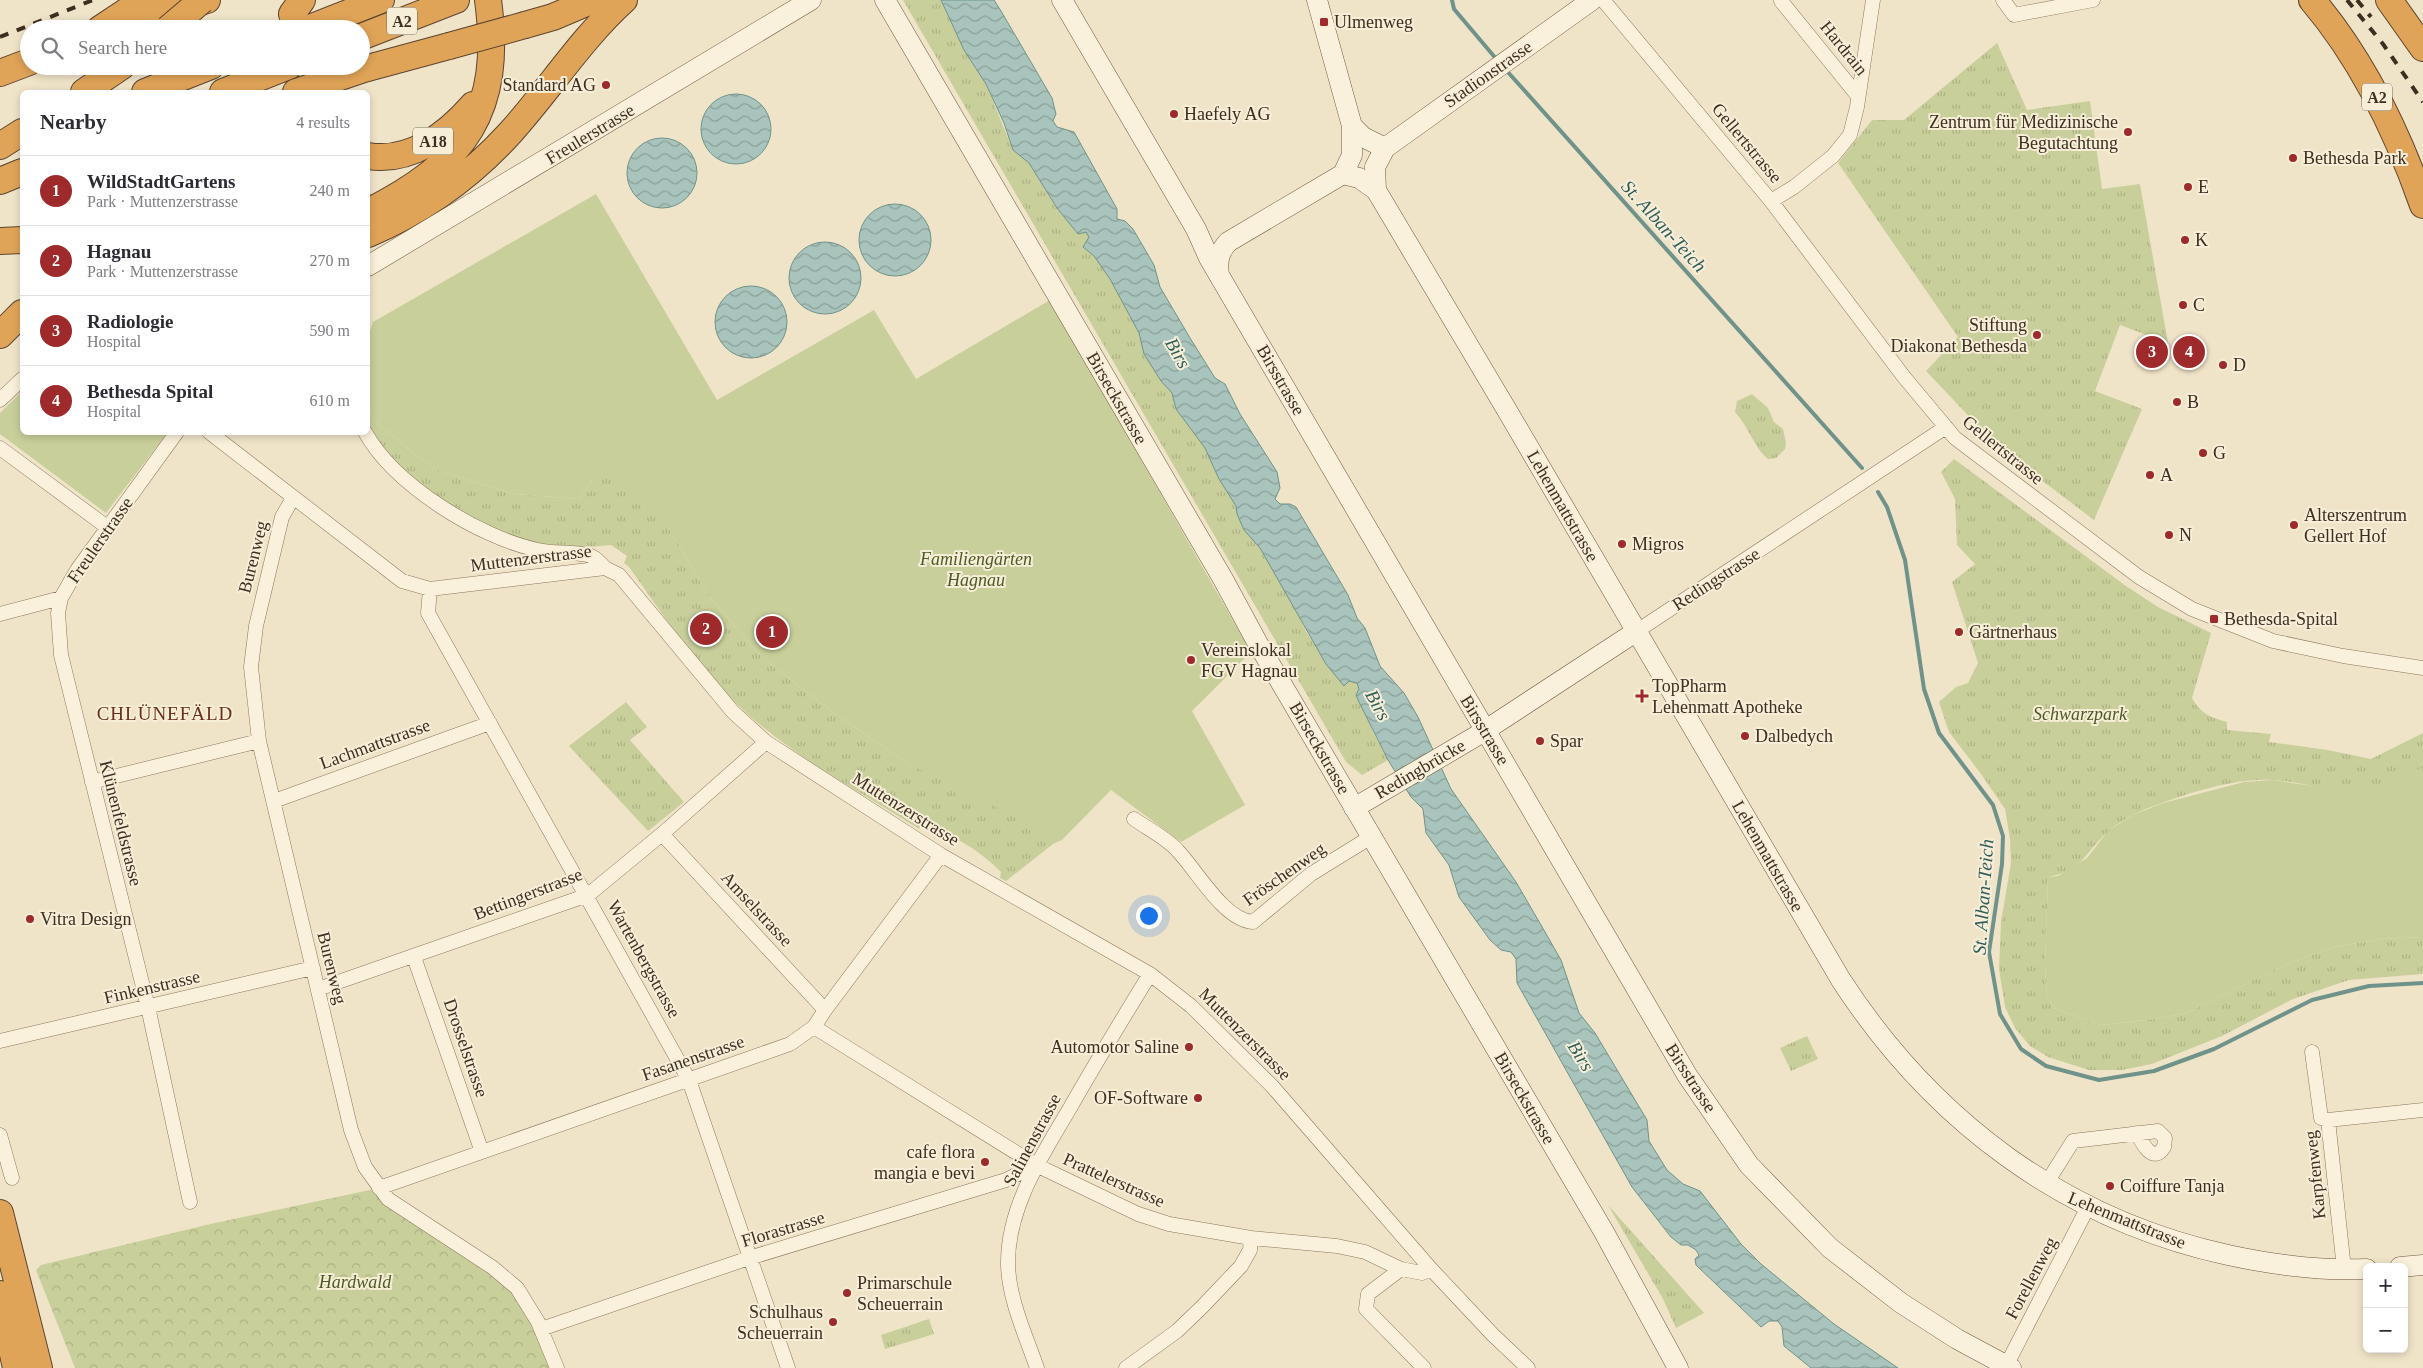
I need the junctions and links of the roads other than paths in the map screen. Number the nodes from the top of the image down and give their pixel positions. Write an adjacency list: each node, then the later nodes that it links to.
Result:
1 (202, 0): 23 (highway, bridge)
2 (208, 0): 20 (highway)
3 (381, 0): 21 (highway, A2)
4 (488, 0): 40 (highway, A18)
5 (593, 0): 28 (highway, bridge)
6 (624, 0): 57 (highway)
7 (811, 0): 61 (street, Freulerstrasse)
8 (884, 0): 86 (street, Birseckstrasse)
9 (1062, 0): 56 (street, Birsstrasse)
10 (1318, 0): 42 (street)
11 (1592, 0): 46 (street, Stadionstrasse)
12 (1603, 0): 53 (street, Gellertstrasse)
13 (1873, 0): 41 (street, Hardrain)
14 (2003, 0): 15 (street)
15 (2093, 0)
16 (2312, 0): 54 (highway, A2)
17 (2389, 0): 26 (highway)
18 (1781, 1): 41 (street, Hardrain)
19 (450, 2): 24 (highway, A2); 25 (highway)
20 (133, 7): 22 (highway)
21 (300, 14)
22 (114, 20)
23 (179, 20)
24 (370, 34)
25 (370, 43)
26 (2423, 48)
27 (20, 66): 29 (highway)
28 (370, 67)
29 (0, 74)
30 (109, 75): 35 (highway)
31 (189, 75): 36 (highway)
32 (266, 75): 37 (highway)
33 (312, 75): 38 (highway)
34 (346, 75): 39 (highway, bridge)
35 (87, 90)
36 (150, 90)
37 (227, 90)
38 (287, 90)
39 (302, 90)
40 (484, 94): 47 (highway, A18); 52 (highway); 55 (highway)
41 (1858, 96): 53 (street, Hardrain)
42 (1352, 126): 46 (street); 49 (street)
43 (20, 133): 45 (highway)
44 (20, 142): 45 (highway)
45 (0, 148)
46 (1385, 148): 51 (street)
47 (370, 156)
48 (20, 173): 50 (highway)
49 (1343, 174): 51 (street, Lehenmattstrasse); 60 (street)
50 (0, 181)
51 (1376, 190): 78 (street, Lehenmattstrasse)
52 (370, 191)
53 (1771, 200): 67 (street, Gellertstrasse)
54 (2423, 205)
55 (370, 211)
56 (1196, 228): 60 (street); 62 (street, Birsstrasse)
57 (370, 233)
58 (20, 240): 59 (highway)
59 (0, 241)
60 (1228, 242): 62 (street)
61 (370, 265)
62 (1219, 275): 81 (street, Birsstrasse)
63 (20, 302): 64 (highway)
64 (11, 322)
65 (20, 381): 66 (street)
66 (0, 400)
67 (1946, 427): 78 (street, Redingstrasse); 79 (street, Gellertstrasse)
68 (175, 435): 73 (street, Freulerstrasse)
69 (213, 435): 72 (street, Muttenzerstrasse)
70 (368, 435): 74 (street)
71 (0, 448): 73 (street)
72 (293, 498): 75 (street, Muttenzerstrasse); 82 (street, Burenweg)
73 (107, 527): 76 (street, Freulerstrasse)
74 (605, 568): 75 (street, Muttenzerstrasse); 83 (street, Muttenzerstrasse)
75 (430, 589): 80 (street, Wartenbergstrasse)
76 (61, 598): 77 (street, Freulerstrasse); 84 (street, Klünenfeldstrasse)
77 (0, 614)
78 (1637, 631): 81 (street, Redingstrasse); 109 (street, Lehenmattstrasse)
79 (2423, 668)
80 (490, 723): 85 (street, Lachmattstrasse); 91 (street, Wartenbergstrasse)
81 (1477, 736): 86 (street, Redingbrücke); 125 (street, Birsstrasse)
82 (259, 741): 84 (street); 85 (street, Burenweg)
83 (766, 742): 88 (street, Bettingerstrasse); 90 (street, Muttenzerstrasse)
84 (92, 782): 96 (street, Klünenfeldstrasse)
85 (274, 801): 93 (street, Burenweg)
86 (1361, 804): 89 (street, Birseckstrasse)
87 (1134, 819): 89 (street, Fröschenweg)
88 (662, 834): 91 (street, Bettingerstrasse); 97 (street, Amselstrasse)
89 (1372, 838): 136 (street, Birseckstrasse)
90 (941, 855): 94 (street, Muttenzerstrasse); 97 (street, Fasanenstrasse)
91 (588, 895): 92 (street, Bettingerstrasse); 101 (street, Wartenbergstrasse)
92 (414, 957): 95 (street, Bettingerstrasse); 106 (street, Drosselstrasse)
93 (313, 968): 95 (street, Burenweg); 96 (street, Finkenstrasse)
94 (1150, 974): 107 (street, Salinenstrasse); 119 (street, Muttenzerstrasse)
95 (318, 989): 110 (street, Burenweg)
96 (148, 1007): 99 (street, Finkenstrasse); 111 (street, Klünenfeldstrasse)
97 (825, 1010): 98 (street, Fasanenstrasse)
98 (814, 1027): 101 (street, Fasanenstrasse); 107 (street, Prattelerstrasse)
99 (0, 1041)
100 (2312, 1052): 103 (street, Karpfenweg)
101 (689, 1080): 106 (street, Fasanenstrasse); 115 (street, Wartenbergstrasse)
102 (2423, 1110): 103 (street)
103 (2328, 1120): 120 (street, Karpfenweg)
104 (2137, 1133): 109 (street)
105 (0, 1134): 108 (street)
106 (482, 1152): 110 (street, Fasanenstrasse)
107 (1036, 1165): 114 (street, Prattelerstrasse); 115 (street, Florastrasse); 132 (street, Salinenstrasse)
108 (12, 1178)
109 (2046, 1184): 112 (street, Lehenmattstrasse)
110 (379, 1188): 124 (street, Burenweg)
111 (190, 1202)
112 (2088, 1207): 120 (street, Lehenmattstrasse); 125 (street, Forellenweg)
113 (3, 1225): 128 (highway); 129 (highway)
114 (1251, 1238): 118 (street, Prattelerstrasse); 133 (street)
115 (749, 1258): 124 (street, Florastrasse); 131 (street, Wartenbergstrasse)
116 (2423, 1265): 117 (street)
117 (2408, 1266)
118 (1401, 1269): 119 (street, Prattelerstrasse); 134 (street)
119 (1431, 1269): 135 (street, Muttenzerstrasse)
120 (2344, 1269): 121 (street, Lehenmattstrasse)
121 (2363, 1269)
122 (0, 1280): 127 (highway)
123 (0, 1294): 126 (highway)
124 (541, 1328): 130 (street, Burenweg)
125 (2008, 1367)
126 (16, 1368)
127 (26, 1368)
128 (39, 1368)
129 (50, 1368)
130 (557, 1368)
131 (788, 1368)
132 (1037, 1368)
133 (1126, 1368)
134 (1424, 1368)
135 (1528, 1368)
136 (1678, 1368)

